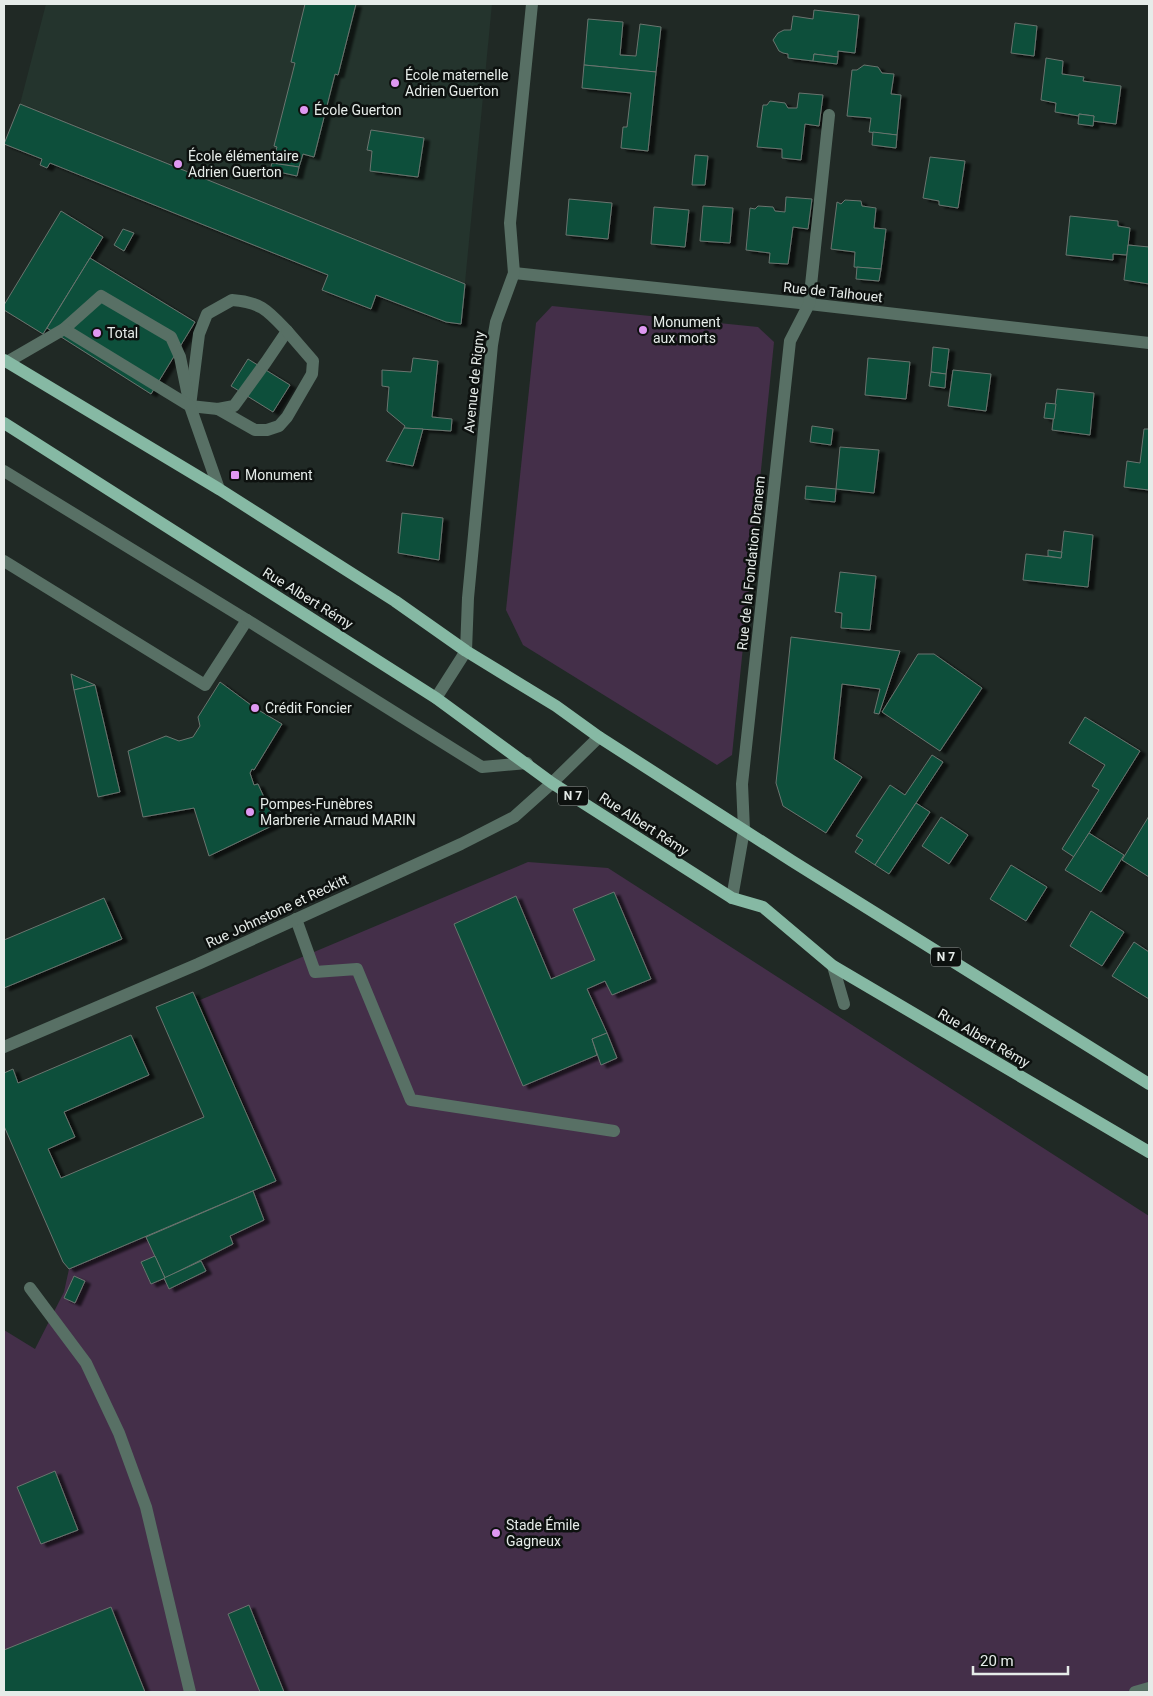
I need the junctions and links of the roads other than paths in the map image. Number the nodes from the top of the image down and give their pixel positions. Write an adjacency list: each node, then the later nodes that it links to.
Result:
1 (532, 4): 3 (street, Avenue de Rigny)
2 (829, 115): 4 (street, Rue de la Fondation Dranem)
3 (514, 273): 4 (street, Rue de Talhouet); 16 (street, Avenue de Rigny)
4 (808, 304): 7 (street, Rue de Talhouet); 21 (street, Rue de la Fondation Dranem)
5 (64, 329): 8 (street); 9 (street); 9 (street)
6 (286, 331): 9 (street); 10 (street); 10 (street)
7 (1149, 343)
8 (5, 361): 13 (main road, N 7)
9 (190, 406): 10 (street); 13 (street)
10 (218, 409)
11 (4, 424): 17 (main road, Rue Albert Rémy / N 7)
12 (4, 471): 15 (street)
13 (219, 489): 16 (main road, N 7)
14 (4, 561): 15 (street)
15 (247, 620): 19 (street)
16 (466, 651): 17 (street); 18 (main road, N 7)
17 (436, 698): 19 (main road, Rue Albert Rémy / N 7)
18 (599, 737): 20 (street, Rue Johnstone et Reckitt); 21 (main road, N 7)
19 (527, 763): 20 (main road, Rue Albert Rémy / N 7)
20 (552, 783): 22 (main road, Rue Albert Rémy / N 7); 23 (street, Rue Johnstone et Reckitt)
21 (744, 830): 22 (street, Rue de la Fondation Dranem); 27 (main road, N 7)
22 (732, 898): 24 (main road, Rue Albert Rémy / N 7)
23 (296, 919): 26 (street, Rue Johnstone et Reckitt); 28 (street)
24 (833, 966): 25 (street); 29 (main road, Rue Albert Rémy / N 7)
25 (844, 1004)
26 (4, 1047)
27 (1149, 1084)
28 (614, 1131)
29 (1149, 1152)
30 (30, 1288): 32 (street)
31 (1149, 1688): 33 (street)
32 (190, 1692)
33 (1135, 1692)

